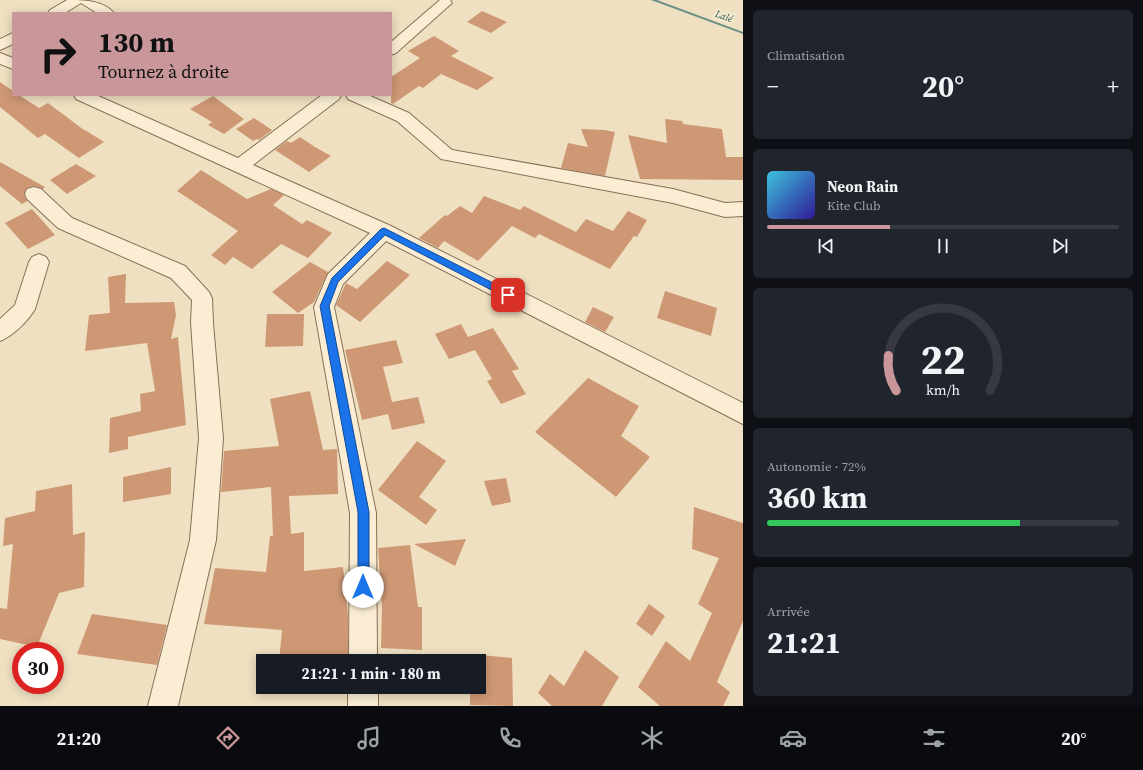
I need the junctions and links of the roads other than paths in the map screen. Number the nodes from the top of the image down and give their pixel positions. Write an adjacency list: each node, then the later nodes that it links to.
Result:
1 (77, 0): 4 (street)
2 (86, 0): 5 (street)
3 (445, 3): 8 (street)
4 (57, 12)
5 (105, 12)
6 (12, 39): 7 (street)
7 (0, 45)
8 (392, 49)
9 (0, 58): 10 (street)
10 (12, 64)
11 (84, 96): 14 (street)
12 (332, 96): 14 (street)
13 (356, 96): 16 (street)
14 (240, 166): 17 (street)
15 (34, 194): 23 (street)
16 (743, 209)
17 (384, 231): 20 (street); 21 (street)
18 (39, 262): 19 (street)
19 (0, 332)
20 (743, 414)
21 (363, 654)
22 (363, 694): 24 (street)
23 (163, 706)
24 (363, 706)

